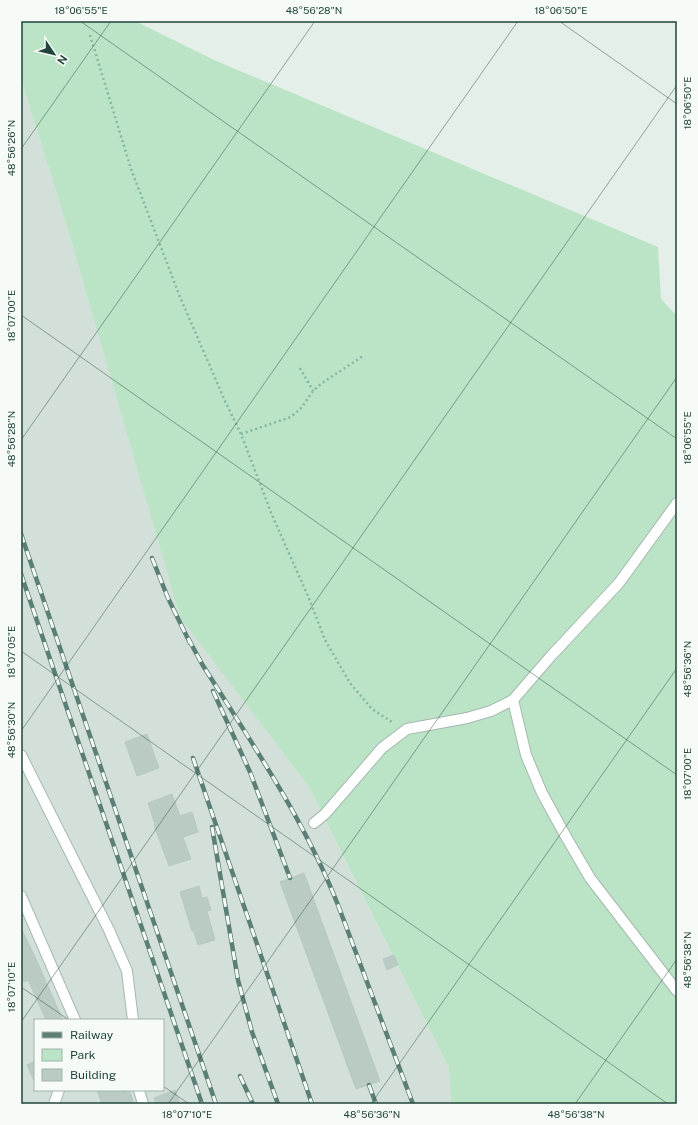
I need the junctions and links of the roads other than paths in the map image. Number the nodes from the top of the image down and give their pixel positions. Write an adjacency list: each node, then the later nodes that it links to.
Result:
1 (677, 503): 2 (lane)
2 (513, 700): 4 (lane); 6 (lane)
3 (21, 755): 8 (lane)
4 (314, 823)
5 (21, 896): 7 (lane)
6 (677, 991)
7 (75, 1019)
8 (133, 1019)
9 (59, 1091): 11 (lane)
10 (140, 1091): 12 (lane)
11 (54, 1104)
12 (143, 1104)

